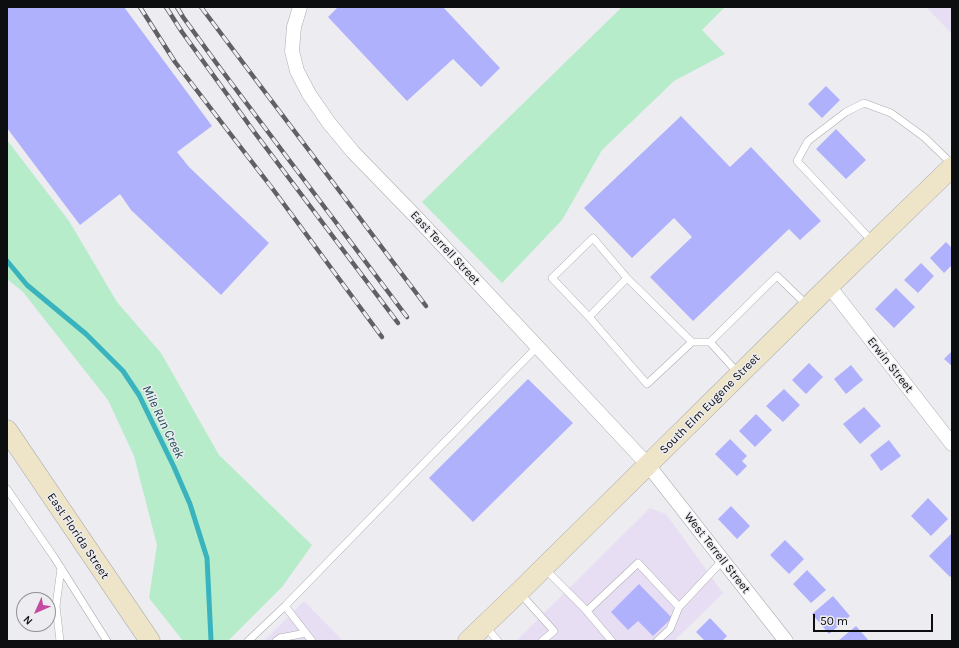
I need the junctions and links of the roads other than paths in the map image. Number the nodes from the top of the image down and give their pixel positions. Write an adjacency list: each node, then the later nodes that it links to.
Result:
1 (300, 7): 11 (street, East Terrell Street)
2 (952, 164): 4 (lane)
3 (952, 167): 4 (main road, South Elm Eugene Street)
4 (874, 243): 6 (main road, South Elm Eugene Street)
5 (627, 278): 8 (lane); 8 (lane); 9 (lane)
6 (829, 286): 7 (main road, South Elm Eugene Street); 14 (street, Erwin Street)
7 (808, 306): 10 (lane); 12 (main road, South Elm Eugene Street)
8 (589, 317): 9 (lane)
9 (692, 342): 10 (lane)
10 (710, 342): 12 (lane)
11 (538, 346): 15 (street, East Terrell Street); 21 (lane)
12 (740, 374): 15 (main road, South Elm Eugene Street)
13 (7, 430): 28 (main road, East Florida Street)
14 (952, 444)
15 (648, 465): 17 (street, West Terrell Street); 18 (main road, South Elm Eugene Street)
16 (7, 489): 19 (lane)
17 (723, 560): 22 (lane); 37 (street, West Terrell Street)
18 (543, 567): 20 (main road, South Elm Eugene Street); 23 (lane)
19 (61, 568): 26 (lane); 27 (lane)
20 (519, 592): 24 (main road, South Elm Eugene Street); 34 (lane)
21 (285, 606): 25 (lane); 29 (lane)
22 (679, 607): 23 (lane); 36 (lane)
23 (586, 611): 35 (lane)
24 (484, 625): 32 (main road, South Elm Eugene Street); 33 (lane)
25 (306, 632): 30 (lane); 31 (lane)
26 (60, 641)
27 (107, 641)
28 (150, 641)
29 (248, 641)
30 (276, 641)
31 (312, 641)
32 (468, 641)
33 (498, 641)
34 (542, 641)
35 (612, 641)
36 (657, 641)
37 (786, 641)

